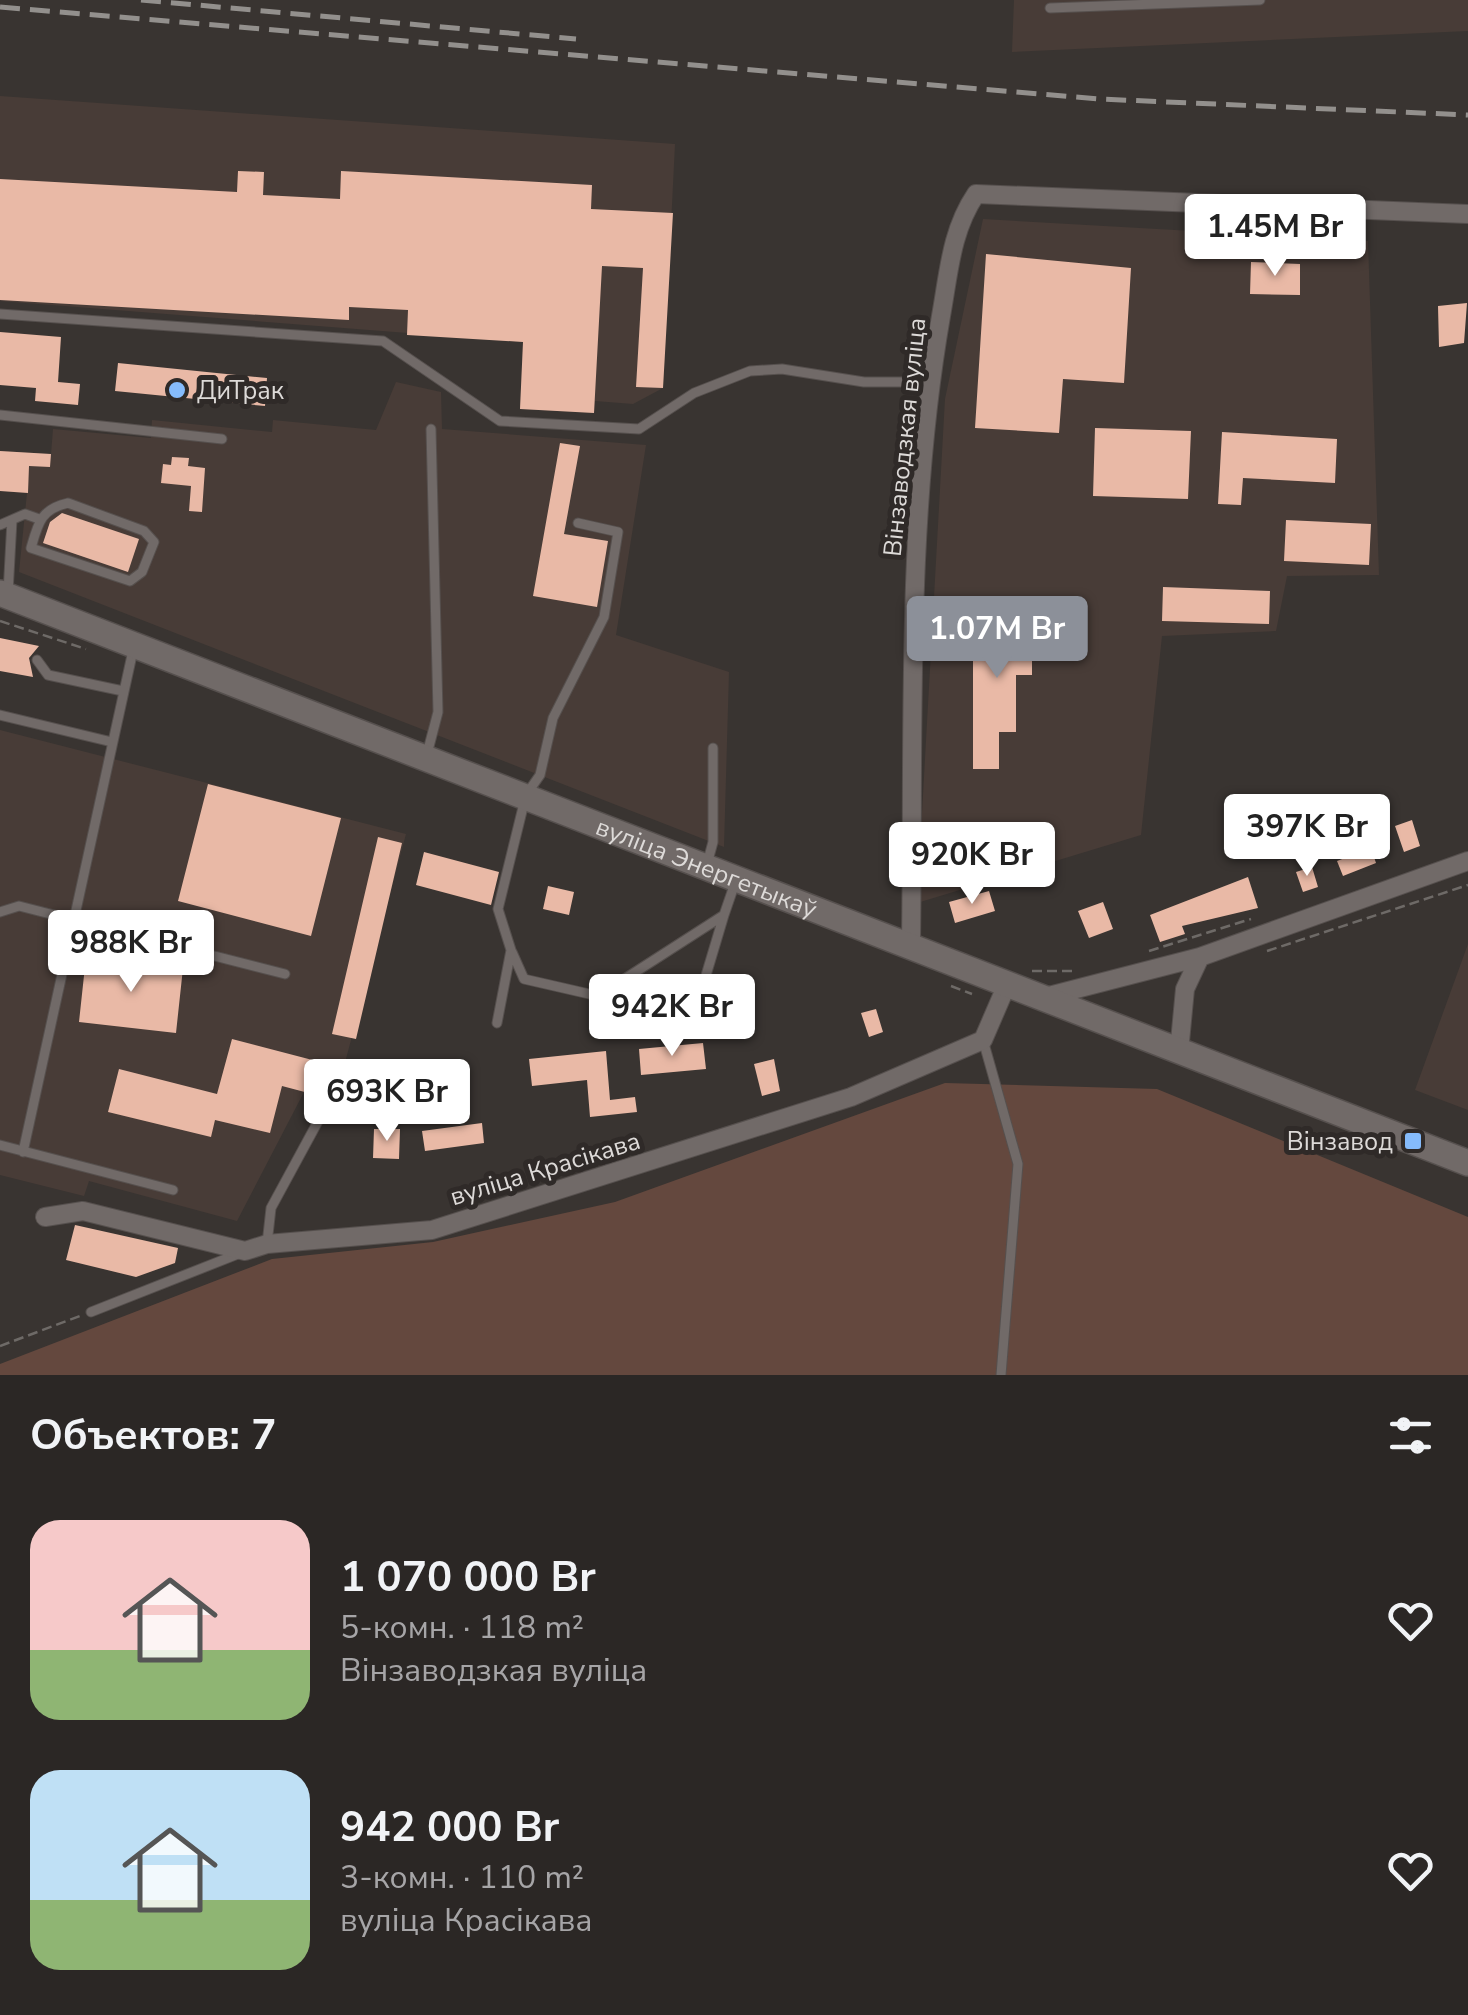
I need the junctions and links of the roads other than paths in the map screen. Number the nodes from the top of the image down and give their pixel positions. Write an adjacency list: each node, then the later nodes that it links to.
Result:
1 (1260, 0): 2 (lane)
2 (1050, 8)
3 (1468, 214): 5 (street, Вінзаводзкая вуліца)
4 (0, 314): 5 (lane)
5 (929, 382): 28 (street, Вінзаводзкая вуліца)
6 (0, 415): 8 (lane)
7 (430, 429): 20 (lane)
8 (222, 439)
9 (39, 519): 9 (lane); 10 (lane)
10 (12, 520): 12 (lane); 13 (lane)
11 (578, 523): 21 (lane)
12 (0, 525)
13 (4, 594): 14 (main road, вуліца Энергетыкаў)
14 (134, 644): 16 (lane); 20 (main road, вуліца Энергетыкаў)
15 (37, 660): 16 (lane)
16 (122, 691): 18 (lane)
17 (0, 716): 18 (lane)
18 (112, 742): 27 (lane)
19 (713, 748): 23 (lane)
20 (426, 756): 21 (main road, вуліца Энергетыкаў)
21 (526, 795): 23 (main road, вуліца Энергетыкаў); 29 (lane)
22 (1468, 861): 30 (street)
23 (707, 864): 24 (main road, вуліца Энергетыкаў)
24 (738, 876): 26 (lane); 28 (main road, вуліца Энергетыкаў)
25 (0, 912): 27 (lane)
26 (724, 915): 29 (lane); 35 (lane)
27 (74, 918): 31 (lane); 40 (lane)
28 (911, 944): 32 (main road, вуліца Энергетыкаў)
29 (511, 950): 34 (lane)
30 (1200, 956): 33 (street); 37 (street)
31 (284, 974)
32 (1020, 977): 33 (main road, вуліца Энергетыкаў); 36 (street)
33 (1045, 997): 37 (main road, вуліца Энергетыкаў)
34 (497, 1023)
35 (710, 1031)
36 (984, 1040): 44 (street, вуліца Красікава); 47 (lane)
37 (1180, 1052): 41 (main road, вуліца Энергетыкаў)
38 (347, 1108): 44 (lane)
39 (0, 1145): 40 (lane)
40 (23, 1152): 42 (lane)
41 (1468, 1163)
42 (173, 1190)
43 (44, 1217): 45 (street)
44 (267, 1244): 45 (street, вуліца Красікава)
45 (245, 1251): 46 (lane)
46 (91, 1312)
47 (1001, 1375)

